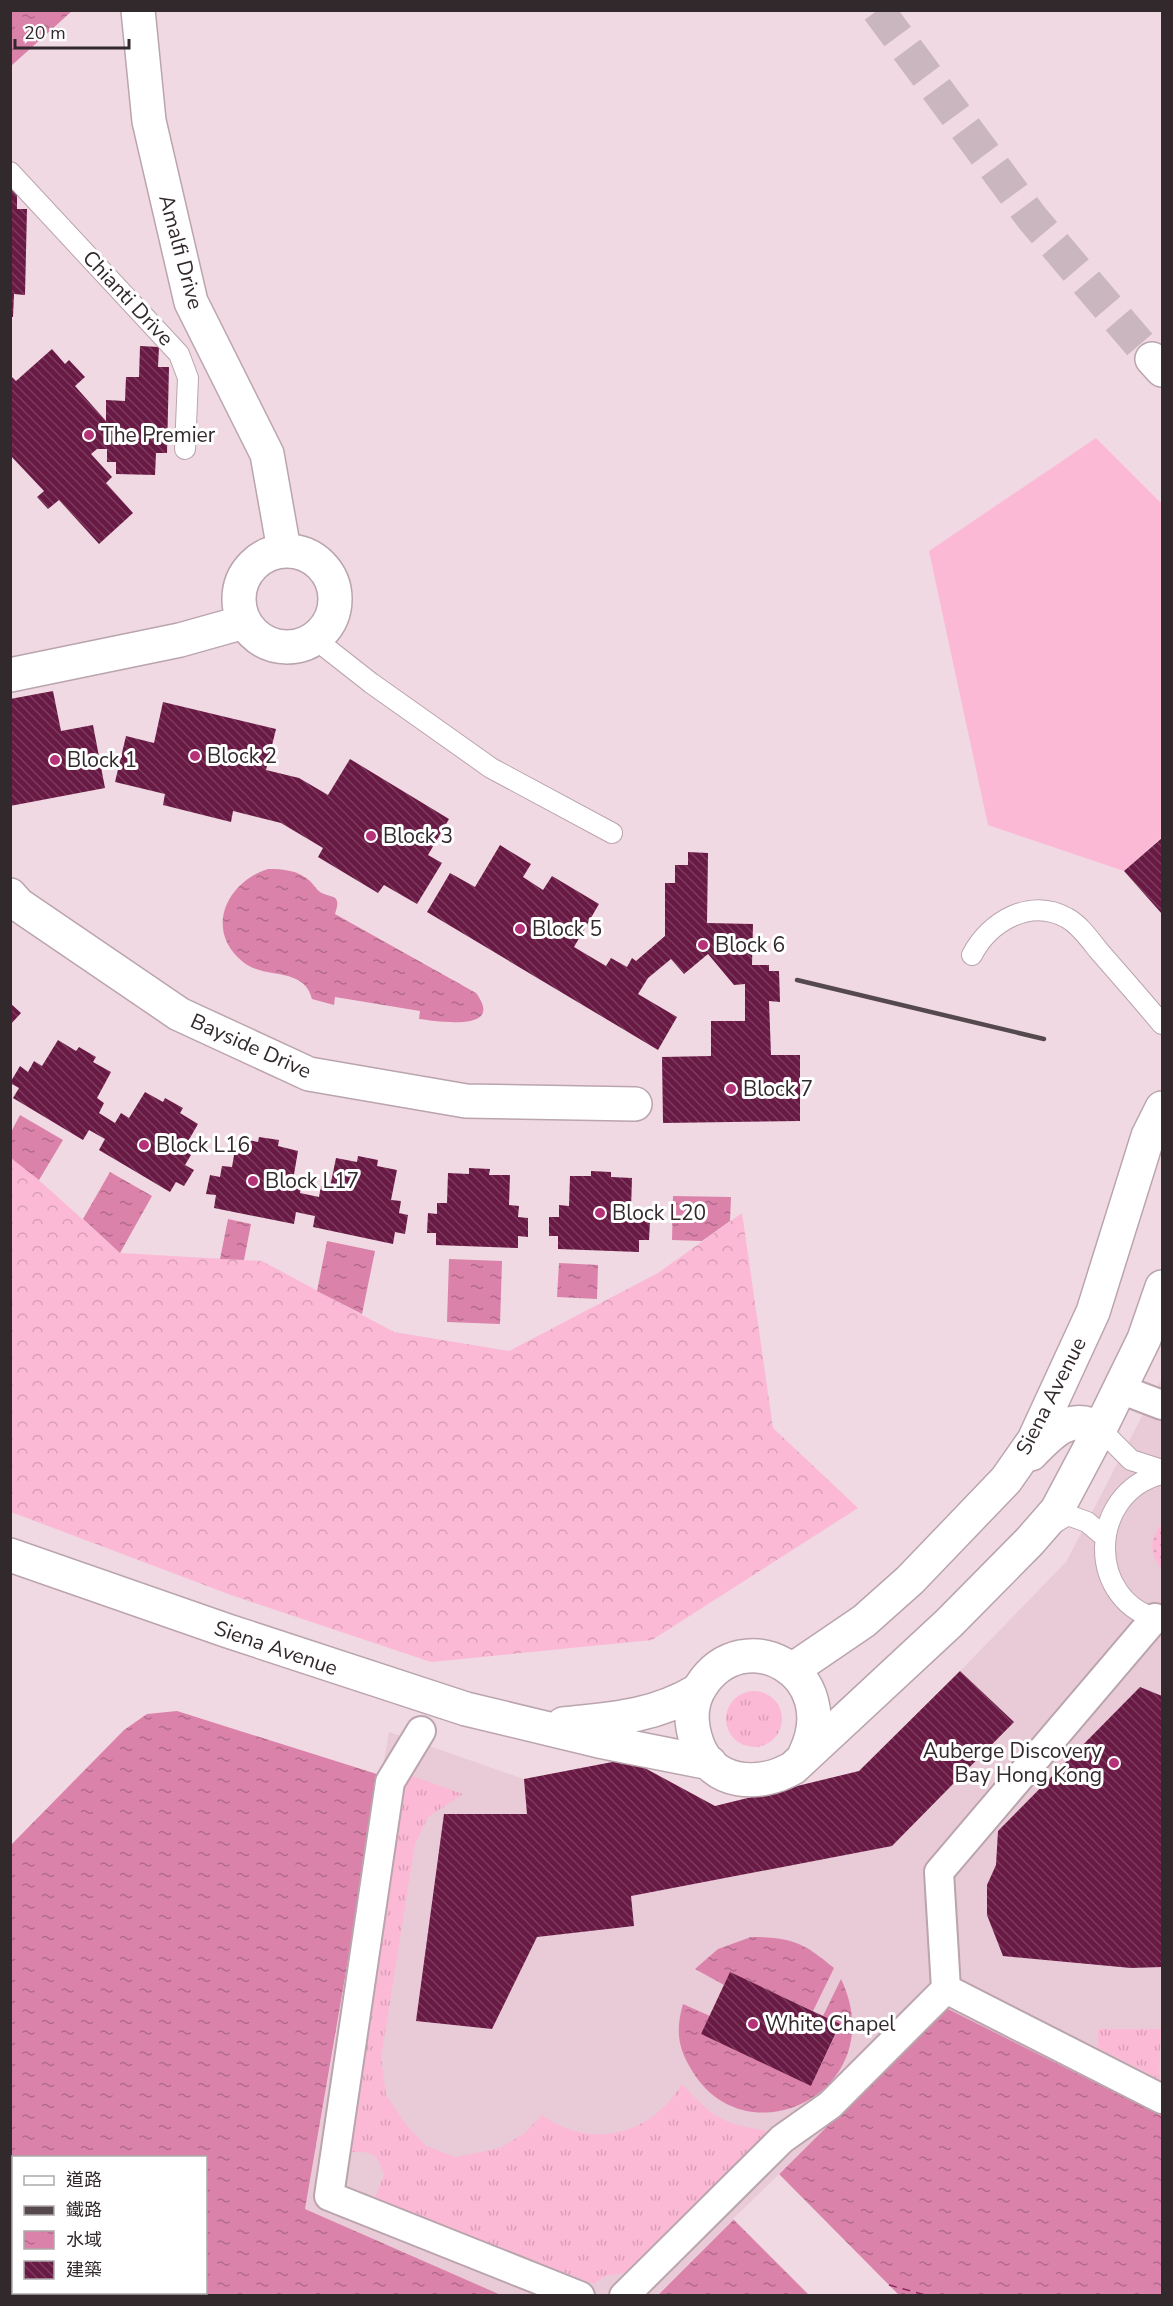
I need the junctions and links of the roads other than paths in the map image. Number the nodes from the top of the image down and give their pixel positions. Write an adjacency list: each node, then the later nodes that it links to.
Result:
1 (138, 10): 4 (street, Amalfi Drive)
2 (10, 172): 3 (lane, Chianti Drive)
3 (185, 449)
4 (284, 550): 5 (street); 6 (street)
5 (244, 622): 6 (street); 7 (street)
6 (315, 639): 8 (lane)
7 (10, 675)
8 (612, 832)
9 (10, 895): 12 (street, Bayside Drive)
10 (972, 955): 11 (lane)
11 (1162, 1023)
12 (635, 1104)
13 (1162, 1108): 15 (street, Siena Avenue)
14 (1162, 1175): 15 (street)
15 (1117, 1235): 22 (street, Siena Avenue)
16 (1162, 1287): 17 (street, Siena Avenue)
17 (1120, 1389): 18 (street); 19 (street, Siena Avenue)
18 (1162, 1405)
19 (1100, 1429): 20 (lane); 22 (street); 24 (street, Siena Avenue)
20 (1162, 1470)
21 (1162, 1474): 23 (lane)
22 (1006, 1480): 27 (street, Siena Avenue)
23 (1105, 1537): 24 (lane); 26 (lane)
24 (1030, 1541): 31 (street, Siena Avenue)
25 (10, 1555): 29 (street, Siena Avenue)
26 (1159, 1619): 33 (street)
27 (792, 1670): 28 (street, Siena Avenue); 31 (street, Siena Avenue)
28 (697, 1691): 29 (street, Siena Avenue); 32 (street, Siena Avenue)
29 (546, 1726): 32 (street, Siena Avenue)
30 (421, 1731): 35 (street)
31 (806, 1754): 32 (street, Siena Avenue)
32 (710, 1763)
33 (946, 1989): 34 (street); 36 (street)
34 (1162, 2099)
35 (579, 2295)
36 (624, 2295)

